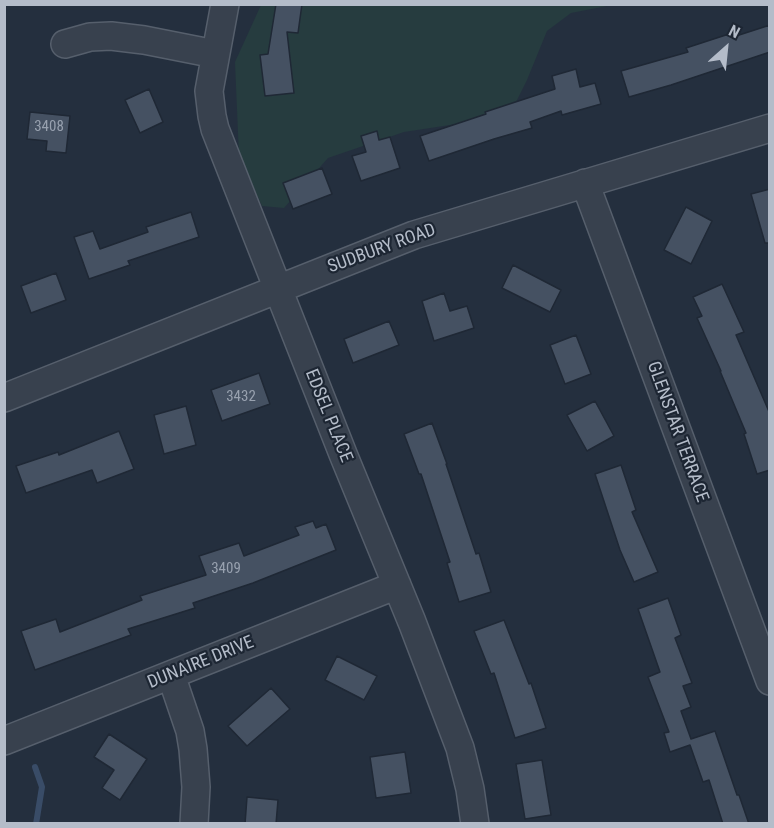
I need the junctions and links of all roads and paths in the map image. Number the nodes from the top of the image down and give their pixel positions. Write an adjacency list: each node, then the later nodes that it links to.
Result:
1 (225, 4): 3 (street, EDSEL PLACE)
2 (64, 44): 3 (street)
3 (215, 54): 6 (street, EDSEL PLACE)
4 (770, 128): 5 (street, SUDBURY ROAD)
5 (585, 183): 6 (street, SUDBURY ROAD); 10 (street, GLENSTAR TERRACE)
6 (278, 289): 7 (street, SUDBURY ROAD); 8 (street, EDSEL PLACE)
7 (4, 398)
8 (397, 585): 9 (street, DUNAIRE DRIVE); 13 (street, EDSEL PLACE)
9 (171, 675): 11 (street, DUNAIRE DRIVE); 12 (street)
10 (770, 681)
11 (4, 741)
12 (194, 824)
13 (475, 824)

